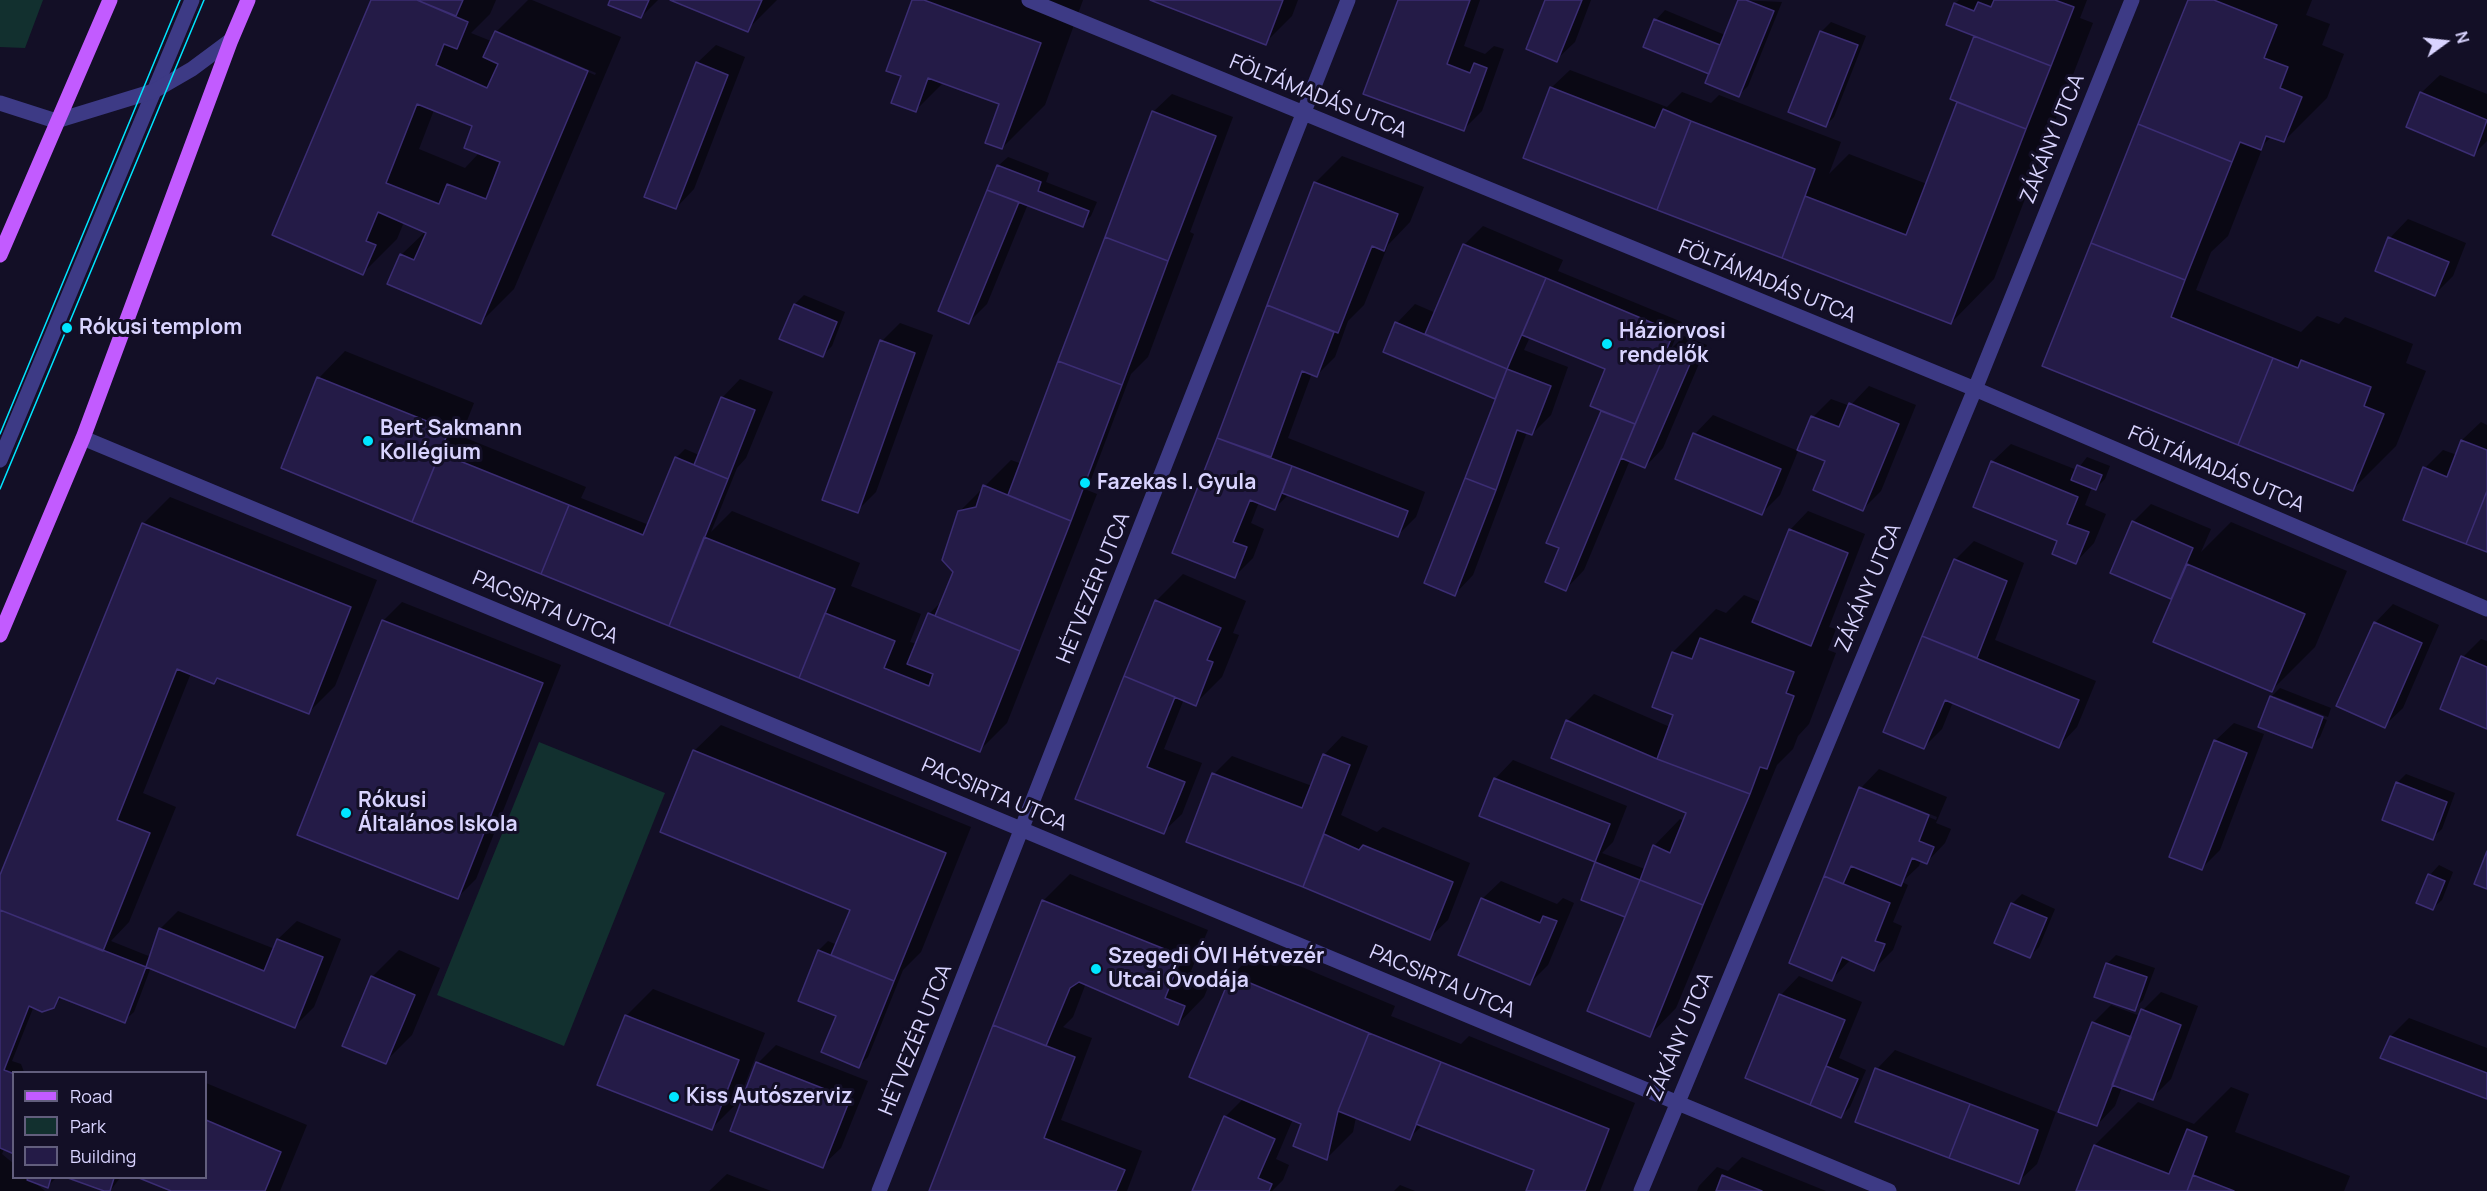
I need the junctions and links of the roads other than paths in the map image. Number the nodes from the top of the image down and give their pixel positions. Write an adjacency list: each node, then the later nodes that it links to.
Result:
1 (110, 0): 11 (main road)
2 (192, 0): 8 (street)
3 (248, 0): 7 (main road)
4 (1029, 0): 10 (street, FÖLTÁMADÁS UTCA)
5 (1348, 0): 10 (street, HÉTVEZÉR UTCA)
6 (2132, 0): 13 (street, ZÁKÁNY UTCA)
7 (231, 40): 8 (street); 14 (main road)
8 (154, 91): 11 (street); 15 (street)
9 (0, 103): 11 (street)
10 (1303, 114): 13 (street, FÖLTÁMADÁS UTCA); 18 (street, HÉTVEZÉR UTCA)
11 (56, 121): 12 (main road)
12 (0, 255)
13 (1975, 389): 16 (street, FÖLTÁMADÁS UTCA); 19 (street, ZÁKÁNY UTCA)
14 (83, 438): 17 (main road); 18 (street, PACSIRTA UTCA)
15 (0, 460)
16 (2487, 609)
17 (0, 635)
18 (1022, 829): 19 (street, PACSIRTA UTCA); 20 (street, HÉTVEZÉR UTCA)
19 (1676, 1103): 21 (street, ZÁKÁNY UTCA); 22 (street, PACSIRTA UTCA)
20 (879, 1191)
21 (1641, 1191)
22 (1888, 1191)

